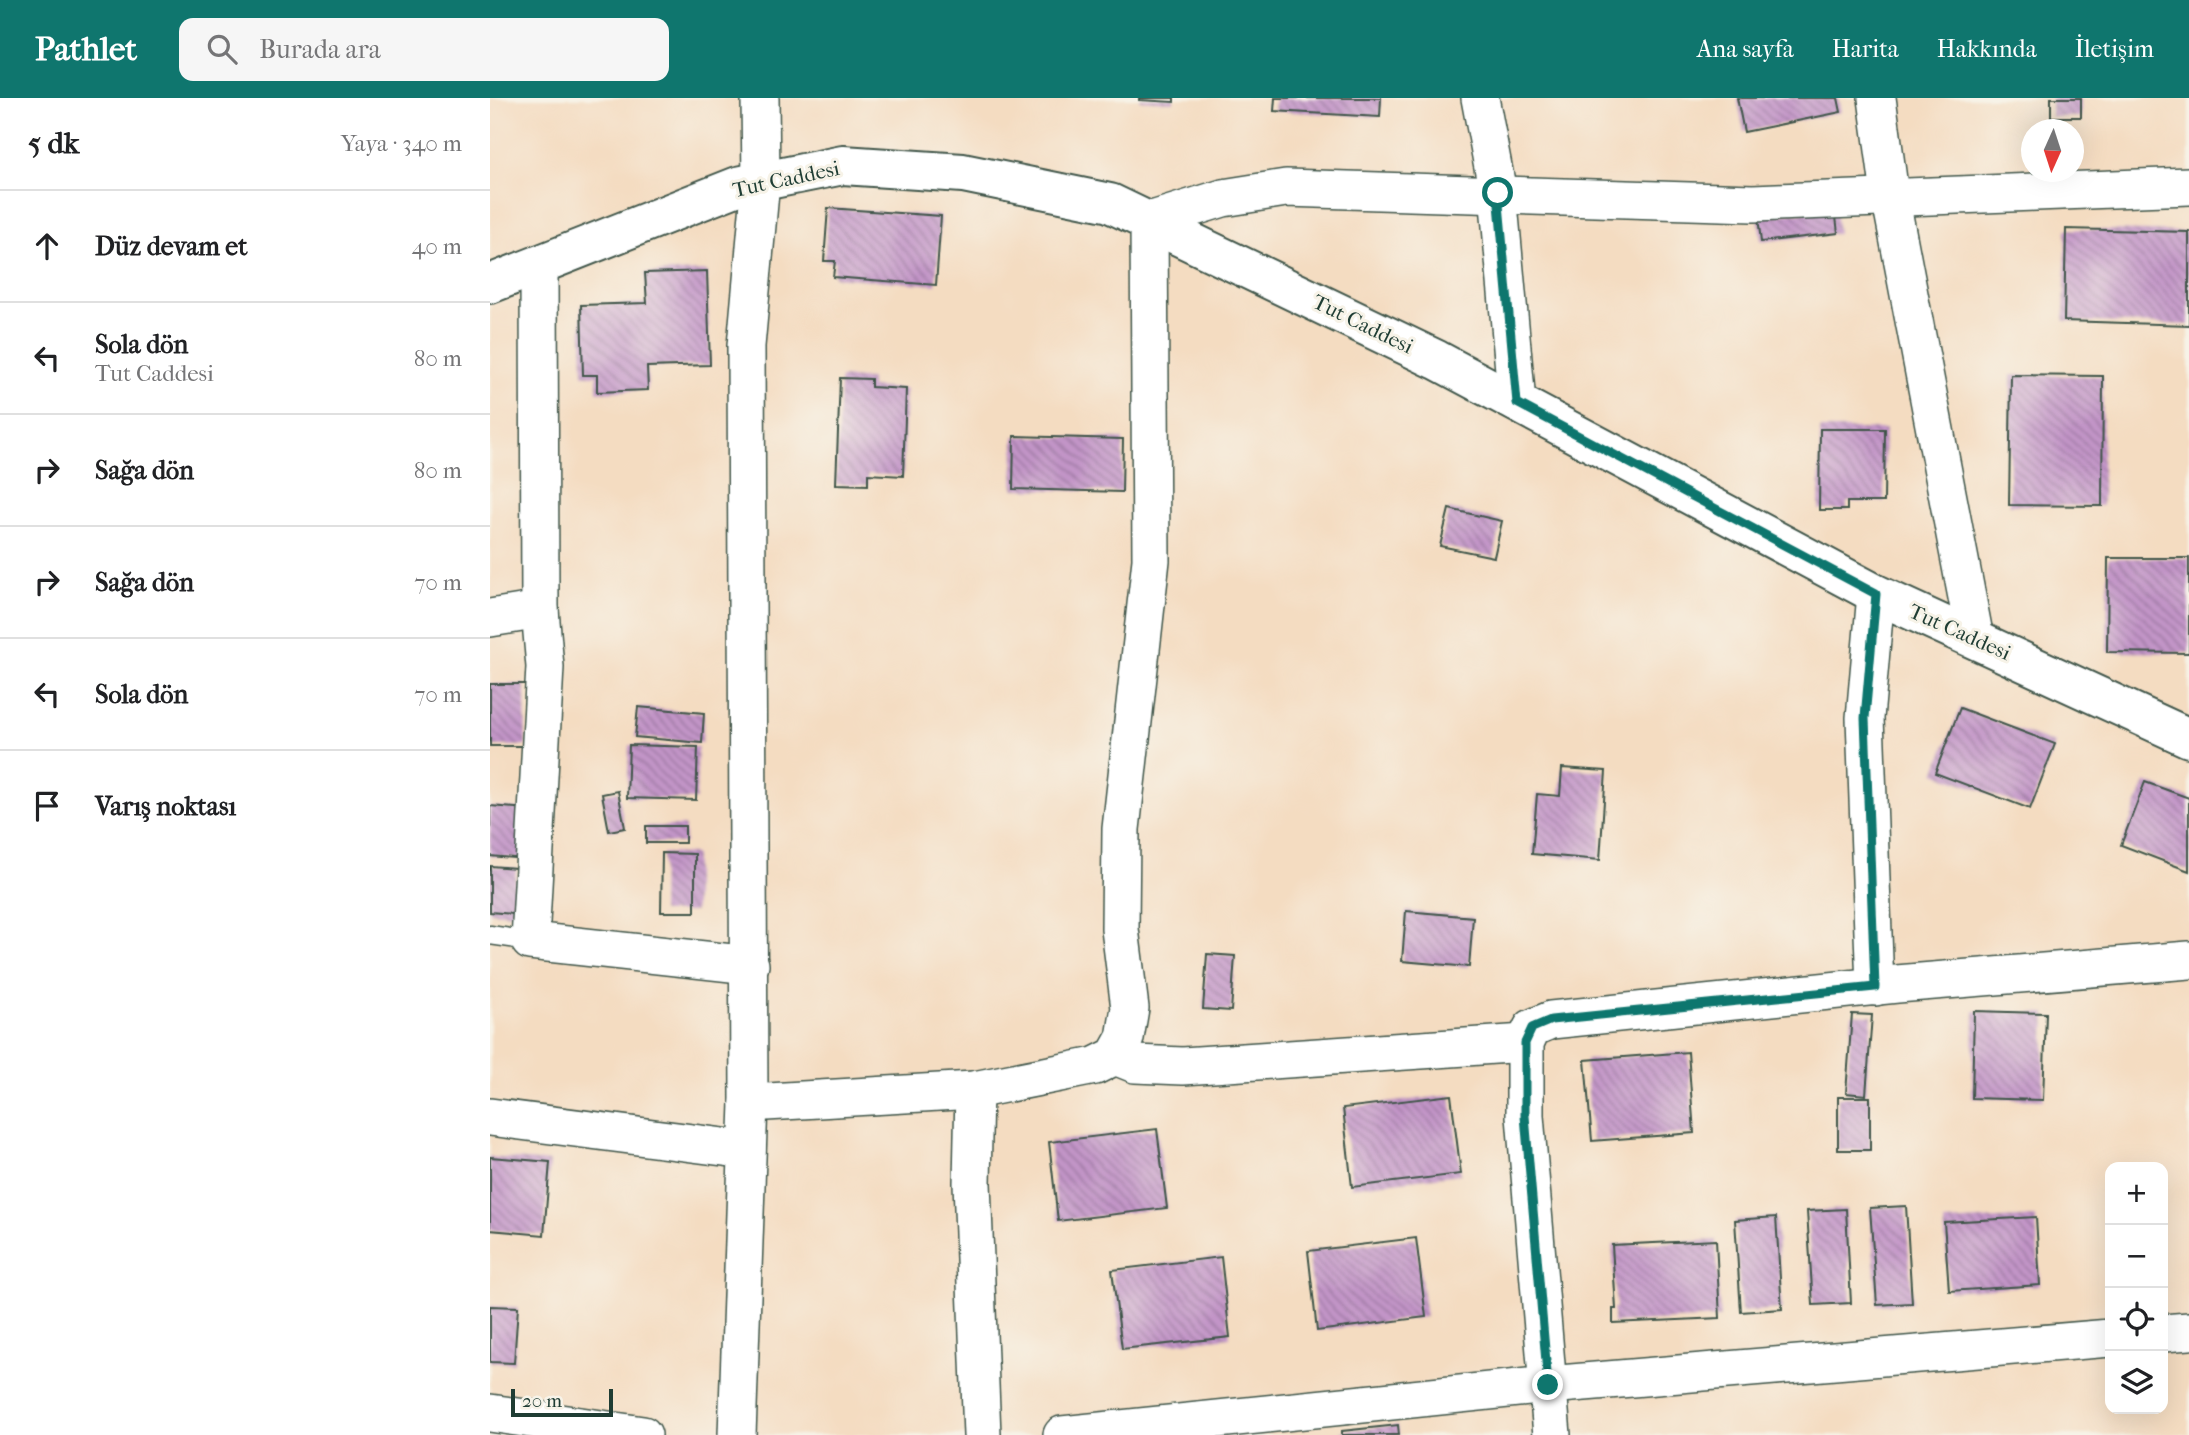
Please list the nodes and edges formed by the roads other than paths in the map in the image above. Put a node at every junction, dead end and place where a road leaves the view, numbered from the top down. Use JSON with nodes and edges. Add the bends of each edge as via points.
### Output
{"nodes":[{"id":1,"x":760,"y":98,"type":"edge"},
{"id":2,"x":1480,"y":98,"type":"edge"},
{"id":3,"x":1877,"y":98,"type":"edge"},
{"id":4,"x":761,"y":181,"type":"junction"},
{"id":5,"x":2189,"y":186,"type":"edge"},
{"id":6,"x":1498,"y":193,"type":"junction"},
{"id":7,"x":1890,"y":195,"type":"junction"},
{"id":8,"x":1149,"y":221,"type":"junction"},
{"id":9,"x":539,"y":267,"type":"junction"},
{"id":10,"x":490,"y":284,"type":"edge"},
{"id":11,"x":1517,"y":403,"type":"junction"},
{"id":12,"x":1876,"y":594,"type":"junction"},
{"id":13,"x":540,"y":610,"type":"junction"},
{"id":14,"x":490,"y":618,"type":"edge"},
{"id":15,"x":1975,"y":639,"type":"junction"},
{"id":16,"x":2189,"y":738,"type":"edge"},
{"id":17,"x":490,"y":935,"type":"edge"},
{"id":18,"x":530,"y":941,"type":"junction"},
{"id":19,"x":2189,"y":960,"type":"edge"},
{"id":20,"x":750,"y":965,"type":"junction"},
{"id":21,"x":1875,"y":987,"type":"junction"},
{"id":22,"x":1525,"y":1043,"type":"junction"},
{"id":23,"x":1115,"y":1056,"type":"junction"},
{"id":24,"x":974,"y":1090,"type":"junction"},
{"id":25,"x":749,"y":1103,"type":"junction"},
{"id":26,"x":490,"y":1117,"type":"edge"},
{"id":27,"x":747,"y":1150,"type":"junction"},
{"id":28,"x":2189,"y":1331,"type":"edge"},
{"id":29,"x":2168,"y":1333,"type":"edge"},
{"id":30,"x":2105,"y":1338,"type":"edge"},
{"id":31,"x":1548,"y":1385,"type":"junction"},
{"id":32,"x":490,"y":1413,"type":"edge"},
{"id":33,"x":643,"y":1435,"type":"edge"},
{"id":34,"x":737,"y":1435,"type":"edge"},
{"id":35,"x":982,"y":1435,"type":"edge"},
{"id":36,"x":1062,"y":1435,"type":"edge"},
{"id":37,"x":1552,"y":1435,"type":"edge"}],
"edges":[{"from":1,"to":4,"type":"street"},
{"from":2,"to":6,"type":"street"},
{"from":3,"to":7,"type":"street"},
{"from":4,"to":8,"type":"street","name":"Tut Caddesi","via":[[843,165],[963,173],[1110,202]]},
{"from":4,"to":9,"type":"street","name":"Tut Caddesi","via":[[738,186]]},
{"from":4,"to":20,"type":"street","via":[[746,346]]},
{"from":5,"to":7,"type":"street"},
{"from":6,"to":7,"type":"street","via":[[1753,203]]},
{"from":6,"to":8,"type":"street","via":[[1286,188],[1223,198]]},
{"from":6,"to":11,"type":"street"},
{"from":7,"to":15,"type":"street"},
{"from":8,"to":11,"type":"street","name":"Tut Caddesi"},
{"from":8,"to":23,"type":"street","via":[[1152,560],[1121,829],[1120,929],[1130,1009],[1125,1038]]},
{"from":9,"to":10,"type":"street","name":"Tut Caddesi"},
{"from":9,"to":13,"type":"street"},
{"from":11,"to":12,"type":"street","name":"Tut Caddesi"},
{"from":12,"to":15,"type":"street","name":"Tut Caddesi"},
{"from":12,"to":21,"type":"street","via":[[1865,718]]},
{"from":13,"to":14,"type":"street"},
{"from":13,"to":18,"type":"street","via":[[545,667]]},
{"from":15,"to":16,"type":"street","name":"Tut Caddesi"},
{"from":17,"to":18,"type":"lane"},
{"from":18,"to":20,"type":"street"},
{"from":19,"to":21,"type":"street"},
{"from":20,"to":25,"type":"street"},
{"from":21,"to":22,"type":"street","via":[[1551,1020],[1532,1028]]},
{"from":22,"to":23,"type":"street","via":[[1172,1066],[1135,1065]]},
{"from":22,"to":31,"type":"street","via":[[1525,1116]]},
{"from":23,"to":24,"type":"street","via":[[1071,1072]]},
{"from":24,"to":25,"type":"street"},
{"from":24,"to":35,"type":"street","via":[[972,1183]]},
{"from":25,"to":27,"type":"street"},
{"from":26,"to":27,"type":"street"},
{"from":27,"to":34,"type":"street"},
{"from":28,"to":29,"type":"street"},
{"from":30,"to":31,"type":"street"},
{"from":31,"to":36,"type":"street"},
{"from":31,"to":37,"type":"street"},
{"from":32,"to":33,"type":"street"}]}
